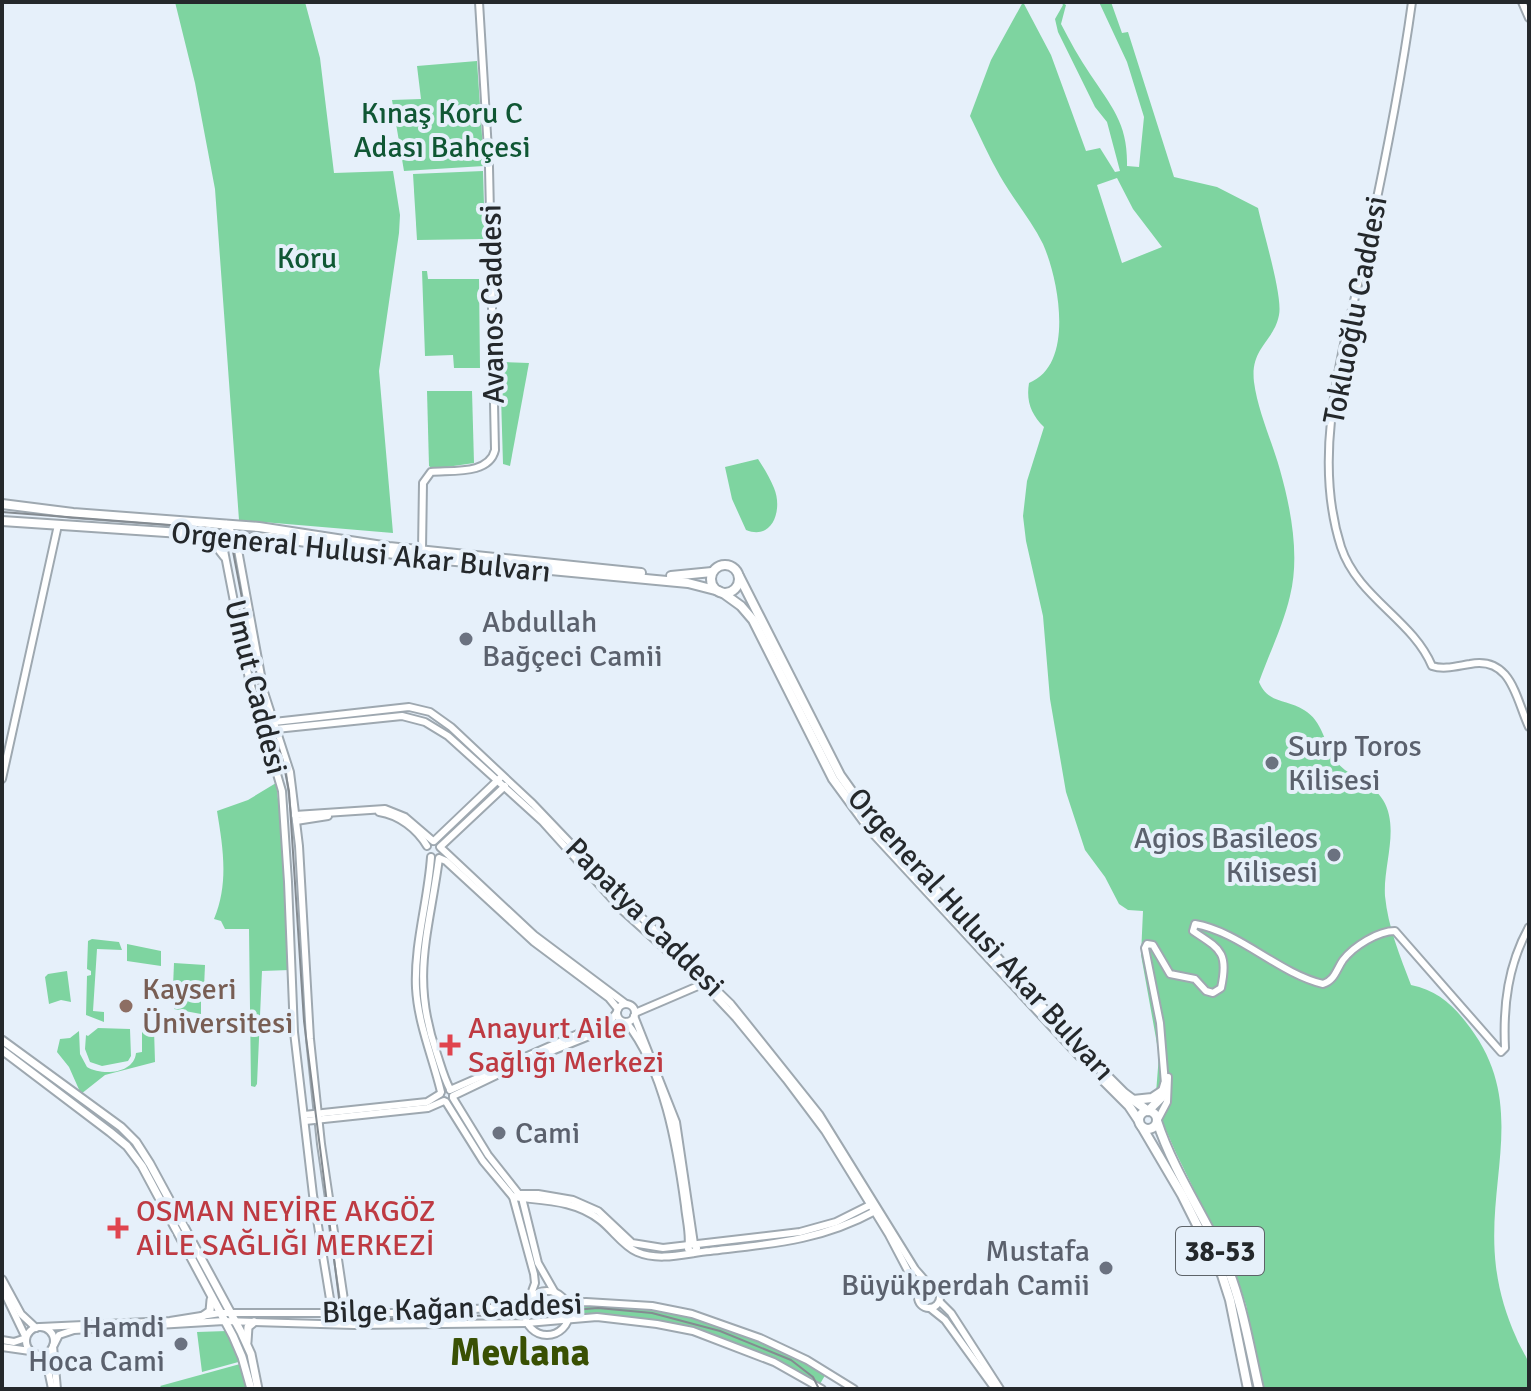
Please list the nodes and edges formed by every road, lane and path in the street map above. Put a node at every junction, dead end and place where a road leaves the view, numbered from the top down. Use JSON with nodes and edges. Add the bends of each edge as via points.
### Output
{"nodes":[{"id":1,"x":479,"y":2,"type":"edge"},
{"id":2,"x":1412,"y":2,"type":"edge"},
{"id":3,"x":1522,"y":2,"type":"edge"},
{"id":4,"x":1529,"y":18,"type":"edge"},
{"id":5,"x":2,"y":504,"type":"edge"},
{"id":6,"x":2,"y":522,"type":"edge"},
{"id":7,"x":226,"y":524,"type":"junction"},
{"id":8,"x":58,"y":525,"type":"junction"},
{"id":9,"x":196,"y":534,"type":"junction"},
{"id":10,"x":258,"y":538,"type":"junction"},
{"id":11,"x":236,"y":539,"type":"junction"},
{"id":12,"x":222,"y":540,"type":"junction"},
{"id":13,"x":422,"y":550,"type":"junction"},
{"id":14,"x":239,"y":555,"type":"junction"},
{"id":15,"x":227,"y":561,"type":"junction"},
{"id":16,"x":712,"y":572,"type":"junction"},
{"id":17,"x":739,"y":576,"type":"junction"},
{"id":18,"x":721,"y":592,"type":"junction"},
{"id":19,"x":275,"y":725,"type":"junction"},
{"id":20,"x":1529,"y":727,"type":"edge"},
{"id":21,"x":264,"y":730,"type":"junction"},
{"id":22,"x":2,"y":779,"type":"edge"},
{"id":23,"x":504,"y":781,"type":"junction"},
{"id":24,"x":296,"y":818,"type":"junction"},
{"id":25,"x":433,"y":844,"type":"junction"},
{"id":26,"x":435,"y":858,"type":"junction"},
{"id":27,"x":1529,"y":927,"type":"edge"},
{"id":28,"x":705,"y":980,"type":"junction"},
{"id":29,"x":626,"y":1004,"type":"junction"},
{"id":30,"x":617,"y":1010,"type":"junction"},
{"id":31,"x":634,"y":1013,"type":"junction"},
{"id":32,"x":625,"y":1022,"type":"junction"},
{"id":33,"x":2,"y":1040,"type":"edge"},
{"id":34,"x":2,"y":1050,"type":"edge"},
{"id":35,"x":1164,"y":1062,"type":"junction"},
{"id":36,"x":1165,"y":1084,"type":"junction"},
{"id":37,"x":60,"y":1088,"type":"junction"},
{"id":38,"x":447,"y":1095,"type":"junction"},
{"id":39,"x":1131,"y":1099,"type":"junction"},
{"id":40,"x":1148,"y":1111,"type":"junction"},
{"id":41,"x":318,"y":1117,"type":"junction"},
{"id":42,"x":305,"y":1118,"type":"junction"},
{"id":43,"x":1157,"y":1121,"type":"junction"},
{"id":44,"x":1140,"y":1124,"type":"junction"},
{"id":45,"x":837,"y":1145,"type":"junction"},
{"id":46,"x":519,"y":1196,"type":"junction"},
{"id":47,"x":873,"y":1208,"type":"junction"},
{"id":48,"x":692,"y":1248,"type":"junction"},
{"id":49,"x":2,"y":1279,"type":"edge"},
{"id":50,"x":929,"y":1285,"type":"junction"},
{"id":51,"x":2,"y":1288,"type":"edge"},
{"id":52,"x":554,"y":1291,"type":"junction"},
{"id":53,"x":919,"y":1292,"type":"junction"},
{"id":54,"x":210,"y":1294,"type":"junction"},
{"id":55,"x":530,"y":1297,"type":"junction"},
{"id":56,"x":940,"y":1302,"type":"junction"},
{"id":57,"x":567,"y":1303,"type":"junction"},
{"id":58,"x":525,"y":1306,"type":"junction"},
{"id":59,"x":930,"y":1308,"type":"junction"},
{"id":60,"x":231,"y":1313,"type":"junction"},
{"id":61,"x":323,"y":1313,"type":"junction"},
{"id":62,"x":352,"y":1313,"type":"junction"},
{"id":63,"x":222,"y":1317,"type":"junction"},
{"id":64,"x":200,"y":1318,"type":"junction"},
{"id":65,"x":568,"y":1320,"type":"junction"},
{"id":66,"x":235,"y":1321,"type":"junction"},
{"id":67,"x":254,"y":1322,"type":"junction"},
{"id":68,"x":527,"y":1323,"type":"junction"},
{"id":69,"x":38,"y":1327,"type":"junction"},
{"id":70,"x":26,"y":1338,"type":"junction"},
{"id":71,"x":2,"y":1340,"type":"edge"},
{"id":72,"x":247,"y":1344,"type":"junction"},
{"id":73,"x":54,"y":1345,"type":"junction"},
{"id":74,"x":2,"y":1347,"type":"edge"},
{"id":75,"x":30,"y":1351,"type":"junction"},
{"id":76,"x":40,"y":1355,"type":"junction"},
{"id":77,"x":835,"y":1377,"type":"junction"},
{"id":78,"x":850,"y":1388,"type":"edge"},
{"id":79,"x":54,"y":1389,"type":"edge"},
{"id":80,"x":251,"y":1389,"type":"edge"},
{"id":81,"x":258,"y":1389,"type":"edge"},
{"id":82,"x":822,"y":1389,"type":"edge"},
{"id":83,"x":997,"y":1389,"type":"edge"},
{"id":84,"x":1248,"y":1389,"type":"edge"},
{"id":85,"x":1259,"y":1389,"type":"edge"}],
"edges":[{"from":1,"to":13,"type":"street","name":"Avanos Caddesi","via":[[489,167],[495,450],[483,467],[426,476]]},
{"from":2,"to":20,"type":"street","name":"Tokluoğlu Caddesi","via":[[1385,164],[1339,367],[1330,459],[1333,511],[1347,562],[1434,668],[1480,663],[1507,676]]},
{"from":3,"to":4,"type":"street"},
{"from":5,"to":7,"type":"main road","name":"Orgeneral Hulusi Akar Bulvarı"},
{"from":6,"to":8,"type":"main road","name":"Orgeneral Hulusi Akar Bulvarı"},
{"from":7,"to":11,"type":"street","name":"Umut Caddesi"},
{"from":7,"to":12,"type":"street","name":"Umut Caddesi"},
{"from":7,"to":13,"type":"main road","name":"Orgeneral Hulusi Akar Bulvarı"},
{"from":8,"to":9,"type":"main road","name":"Orgeneral Hulusi Akar Bulvarı"},
{"from":8,"to":22,"type":"street"},
{"from":9,"to":12,"type":"main road","name":"Orgeneral Hulusi Akar Bulvarı"},
{"from":9,"to":15,"type":"street"},
{"from":10,"to":11,"type":"main road","name":"Orgeneral Hulusi Akar Bulvarı"},
{"from":10,"to":14,"type":"street","via":[[246,543]]},
{"from":10,"to":18,"type":"main road","name":"Orgeneral Hulusi Akar Bulvarı","via":[[688,583]]},
{"from":11,"to":12,"type":"main road","name":"Orgeneral Hulusi Akar Bulvarı"},
{"from":11,"to":14,"type":"street","name":"Umut Caddesi"},
{"from":12,"to":15,"type":"street","name":"Umut Caddesi"},
{"from":13,"to":16,"type":"main road","name":"Orgeneral Hulusi Akar Bulvarı","via":[[676,577]]},
{"from":14,"to":19,"type":"street","name":"Umut Caddesi"},
{"from":15,"to":21,"type":"street","name":"Umut Caddesi"},
{"from":16,"to":17,"type":"main road","via":[[728,565]]},
{"from":16,"to":18,"type":"main road","via":[[712,583]]},
{"from":17,"to":18,"type":"main road","via":[[737,587]]},
{"from":17,"to":39,"type":"main road","name":"Orgeneral Hulusi Akar Bulvarı","via":[[840,775],[872,820]]},
{"from":18,"to":44,"type":"main road","name":"Orgeneral Hulusi Akar Bulvarı","via":[[753,620],[833,779],[869,828],[1129,1106]]},
{"from":19,"to":21,"type":"street","name":"Papatya Caddesi"},
{"from":19,"to":23,"type":"street","name":"Papatya Caddesi","via":[[412,718],[442,732]]},
{"from":19,"to":23,"type":"street","name":"Papatya Caddesi","via":[[420,708],[451,727]]},
{"from":19,"to":24,"type":"street","name":"Umut Caddesi","via":[[290,772]]},
{"from":21,"to":42,"type":"street","name":"Umut Caddesi","via":[[282,791],[293,1014]]},
{"from":23,"to":25,"type":"street"},
{"from":23,"to":28,"type":"street","name":"Papatya Caddesi","via":[[622,910]]},
{"from":24,"to":25,"type":"street","via":[[383,812]]},
{"from":24,"to":41,"type":"street","name":"Umut Caddesi"},
{"from":25,"to":26,"type":"street"},
{"from":25,"to":26,"type":"street"},
{"from":25,"to":29,"type":"street","via":[[534,935]]},
{"from":26,"to":30,"type":"street","via":[[446,861]]},
{"from":26,"to":38,"type":"street","via":[[416,985],[420,1020]]},
{"from":27,"to":35,"type":"street","via":[[1512,962],[1501,1052],[1397,931],[1382,933],[1353,950],[1323,984],[1194,924],[1193,931],[1223,955],[1217,992],[1207,992],[1195,979],[1173,976],[1153,945],[1145,947]]},
{"from":28,"to":31,"type":"street"},
{"from":28,"to":45,"type":"street","name":"Papatya Caddesi"},
{"from":29,"to":30,"type":"street"},
{"from":29,"to":31,"type":"street"},
{"from":30,"to":32,"type":"street"},
{"from":30,"to":38,"type":"street","via":[[612,1019]]},
{"from":31,"to":32,"type":"street"},
{"from":31,"to":48,"type":"street","via":[[676,1122]]},
{"from":32,"to":38,"type":"street"},
{"from":32,"to":48,"type":"street","via":[[641,1044],[671,1122]]},
{"from":33,"to":37,"type":"main road"},
{"from":34,"to":37,"type":"main road"},
{"from":35,"to":36,"type":"street"},
{"from":35,"to":43,"type":"street","via":[[1169,1090]]},
{"from":36,"to":39,"type":"main road","via":[[1152,1098]]},
{"from":36,"to":40,"type":"main road","via":[[1161,1098]]},
{"from":37,"to":54,"type":"main road","via":[[127,1146]]},
{"from":37,"to":60,"type":"main road","via":[[136,1142]]},
{"from":38,"to":41,"type":"street","via":[[428,1108]]},
{"from":38,"to":46,"type":"street"},
{"from":39,"to":40,"type":"main road","name":"Orgeneral Hulusi Akar Bulvarı"},
{"from":40,"to":43,"type":"main road"},
{"from":40,"to":44,"type":"main road","via":[[1140,1115]]},
{"from":41,"to":42,"type":"street"},
{"from":41,"to":62,"type":"street","name":"Umut Caddesi","via":[[344,1300]]},
{"from":42,"to":61,"type":"street","name":"Umut Caddesi","via":[[330,1296]]},
{"from":43,"to":44,"type":"main road","via":[[1150,1129]]},
{"from":43,"to":85,"type":"main road","number":"38-53","via":[[1236,1290]]},
{"from":44,"to":84,"type":"main road","name":"Orgeneral Hulusi Akar Bulvarı","via":[[1222,1275]]},
{"from":45,"to":47,"type":"street","name":"Papatya Caddesi"},
{"from":45,"to":50,"type":"street","name":"Papatya Caddesi"},
{"from":46,"to":48,"type":"street","via":[[580,1202],[638,1245]]},
{"from":46,"to":52,"type":"street","via":[[538,1263]]},
{"from":46,"to":55,"type":"street","via":[[535,1283]]},
{"from":47,"to":48,"type":"street","via":[[800,1232]]},
{"from":47,"to":53,"type":"street","name":"Papatya Caddesi"},
{"from":49,"to":69,"type":"street","via":[[21,1314]]},
{"from":50,"to":53,"type":"street"},
{"from":50,"to":56,"type":"street","via":[[939,1291]]},
{"from":51,"to":70,"type":"street"},
{"from":52,"to":55,"type":"street"},
{"from":52,"to":57,"type":"street"},
{"from":53,"to":59,"type":"street","via":[[920,1303]]},
{"from":54,"to":63,"type":"main road"},
{"from":54,"to":64,"type":"main road","via":[[210,1311]]},
{"from":55,"to":58,"type":"street"},
{"from":56,"to":59,"type":"street"},
{"from":56,"to":83,"type":"street"},
{"from":57,"to":58,"type":"street","name":"Bilge Kağan Caddesi"},
{"from":57,"to":65,"type":"street"},
{"from":57,"to":77,"type":"street","name":"Bilge Kağan Caddesi","via":[[682,1311],[760,1338]]},
{"from":58,"to":62,"type":"street","name":"Bilge Kağan Caddesi"},
{"from":58,"to":68,"type":"street"},
{"from":59,"to":83,"type":"street"},
{"from":60,"to":61,"type":"street","name":"Bilge Kağan Caddesi"},
{"from":60,"to":63,"type":"street","name":"Bilge Kağan Caddesi"},
{"from":60,"to":66,"type":"main road"},
{"from":61,"to":62,"type":"street","name":"Bilge Kağan Caddesi"},
{"from":63,"to":64,"type":"street","name":"Bilge Kağan Caddesi"},
{"from":63,"to":66,"type":"street","name":"Bilge Kağan Caddesi"},
{"from":63,"to":73,"type":"street","name":"Bilge Kağan Caddesi","via":[[74,1330],[59,1335]]},
{"from":63,"to":80,"type":"main road"},
{"from":64,"to":69,"type":"street","name":"Bilge Kağan Caddesi"},
{"from":65,"to":68,"type":"street","name":"Bilge Kağan Caddesi"},
{"from":65,"to":68,"type":"street","via":[[551,1335],[538,1333]]},
{"from":65,"to":82,"type":"street","name":"Bilge Kağan Caddesi","via":[[597,1317],[682,1328],[755,1353]]},
{"from":66,"to":67,"type":"street","name":"Bilge Kağan Caddesi"},
{"from":66,"to":72,"type":"main road"},
{"from":67,"to":68,"type":"street","name":"Bilge Kağan Caddesi"},
{"from":67,"to":72,"type":"main road"},
{"from":69,"to":70,"type":"street"},
{"from":69,"to":73,"type":"street","via":[[52,1334]]},
{"from":70,"to":71,"type":"street"},
{"from":70,"to":75,"type":"street"},
{"from":72,"to":81,"type":"main road"},
{"from":73,"to":76,"type":"street"},
{"from":73,"to":79,"type":"street"},
{"from":74,"to":75,"type":"street"},
{"from":75,"to":76,"type":"street"},
{"from":76,"to":79,"type":"street"},
{"from":77,"to":78,"type":"street","name":"Bilge Kağan Caddesi"},
{"from":77,"to":82,"type":"street"}]}
